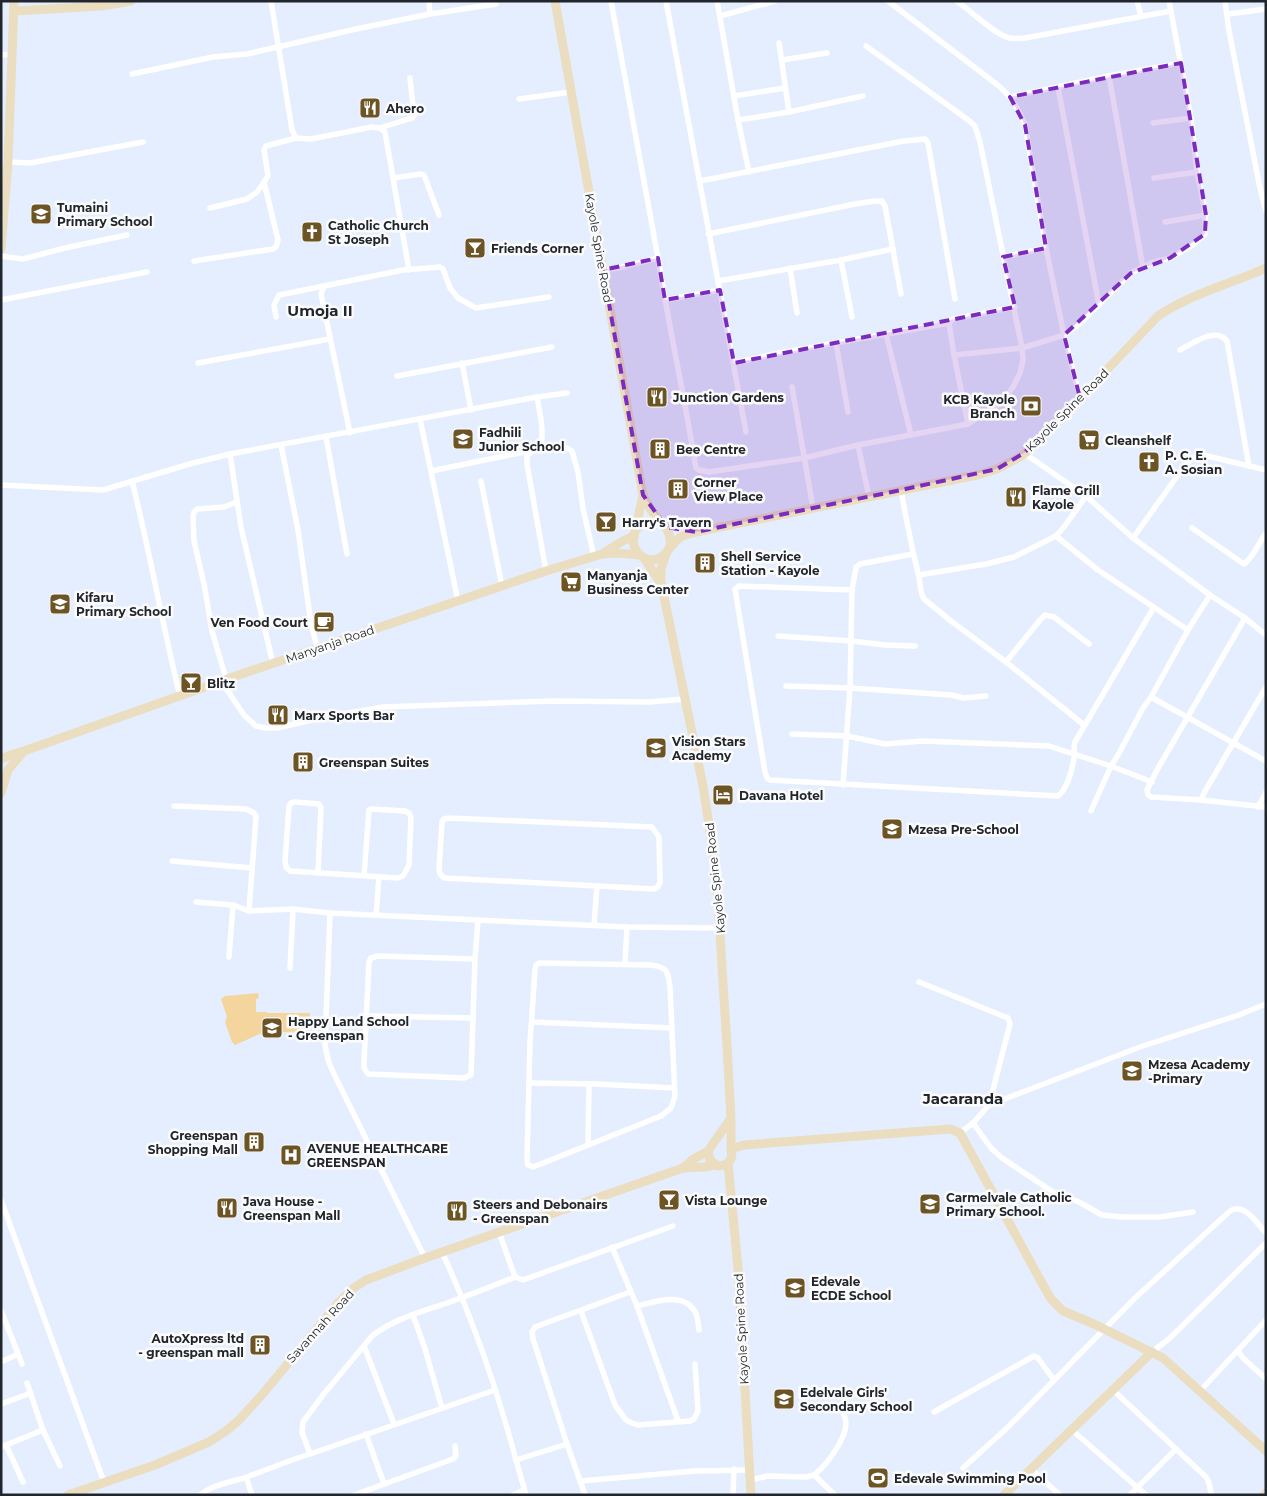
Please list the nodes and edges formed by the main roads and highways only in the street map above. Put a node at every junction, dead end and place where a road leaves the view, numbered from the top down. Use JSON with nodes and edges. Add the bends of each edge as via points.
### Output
{"nodes":[{"id":1,"x":131,"y":1,"type":"edge"},
{"id":2,"x":554,"y":1,"type":"edge"},
{"id":3,"x":14,"y":6,"type":"edge"},
{"id":4,"x":1,"y":249,"type":"edge"},
{"id":5,"x":1266,"y":268,"type":"edge"},
{"id":6,"x":643,"y":495,"type":"junction"},
{"id":7,"x":664,"y":525,"type":"junction"},
{"id":8,"x":696,"y":532,"type":"junction"},
{"id":9,"x":635,"y":533,"type":"junction"},
{"id":10,"x":668,"y":551,"type":"junction"},
{"id":11,"x":602,"y":554,"type":"junction"},
{"id":12,"x":642,"y":556,"type":"junction"},
{"id":13,"x":660,"y":582,"type":"junction"},
{"id":14,"x":24,"y":751,"type":"junction"},
{"id":15,"x":4,"y":756,"type":"edge"},
{"id":16,"x":4,"y":770,"type":"edge"},
{"id":17,"x":1,"y":793,"type":"edge"},
{"id":18,"x":731,"y":1118,"type":"junction"},
{"id":19,"x":712,"y":1147,"type":"junction"},
{"id":20,"x":731,"y":1149,"type":"junction"},
{"id":21,"x":728,"y":1163,"type":"junction"},
{"id":22,"x":714,"y":1165,"type":"junction"},
{"id":23,"x":683,"y":1168,"type":"junction"},
{"id":24,"x":1152,"y":1352,"type":"junction"},
{"id":25,"x":1266,"y":1451,"type":"edge"},
{"id":26,"x":80,"y":1493,"type":"edge"},
{"id":27,"x":68,"y":1495,"type":"edge"},
{"id":28,"x":751,"y":1495,"type":"edge"},
{"id":29,"x":1004,"y":1495,"type":"edge"}],
"edges":[{"from":1,"to":3,"type":"main road","via":[[102,6]]},
{"from":2,"to":6,"type":"main road","name":"Kayole Spine Road"},
{"from":3,"to":4,"type":"main road"},
{"from":5,"to":8,"type":"main road","name":"Kayole Spine Road","via":[[1185,300],[1158,316],[1040,440],[997,469]]},
{"from":6,"to":7,"type":"main road"},
{"from":6,"to":9,"type":"main road"},
{"from":7,"to":8,"type":"main road"},
{"from":7,"to":9,"type":"main road","via":[[647,522]]},
{"from":7,"to":10,"type":"main road","via":[[671,537]]},
{"from":8,"to":10,"type":"main road","via":[[681,537]]},
{"from":9,"to":11,"type":"main road","name":"Manyanja Road"},
{"from":9,"to":12,"type":"main road","via":[[634,546]]},
{"from":10,"to":12,"type":"main road","via":[[656,559]]},
{"from":10,"to":13,"type":"main road","via":[[662,561]]},
{"from":11,"to":12,"type":"main road"},
{"from":11,"to":14,"type":"main road","name":"Manyanja Road","via":[[223,680]]},
{"from":12,"to":13,"type":"main road"},
{"from":13,"to":18,"type":"main road","name":"Kayole Spine Road","via":[[709,820],[716,871]]},
{"from":14,"to":15,"type":"main road","name":"Manyanja Road"},
{"from":14,"to":16,"type":"main road"},
{"from":16,"to":17,"type":"main road"},
{"from":18,"to":19,"type":"main road"},
{"from":18,"to":20,"type":"main road","name":"Kayole Spine Road"},
{"from":19,"to":20,"type":"main road","via":[[718,1142]]},
{"from":19,"to":22,"type":"main road","via":[[710,1160]]},
{"from":19,"to":23,"type":"main road","name":"Savannah Road"},
{"from":20,"to":21,"type":"main road"},
{"from":20,"to":24,"type":"main road","via":[[744,1145],[950,1129],[960,1133],[1057,1306]]},
{"from":21,"to":22,"type":"main road"},
{"from":21,"to":28,"type":"main road","name":"Kayole Spine Road","via":[[738,1268]]},
{"from":22,"to":23,"type":"main road","name":"Savannah Road"},
{"from":23,"to":26,"type":"main road","name":"Savannah Road","via":[[366,1280],[346,1294],[261,1396],[226,1431],[209,1442],[155,1465]]},
{"from":24,"to":25,"type":"main road","via":[[1163,1358]]},
{"from":24,"to":29,"type":"main road"},
{"from":26,"to":27,"type":"main road","name":"Savannah Road"}]}
